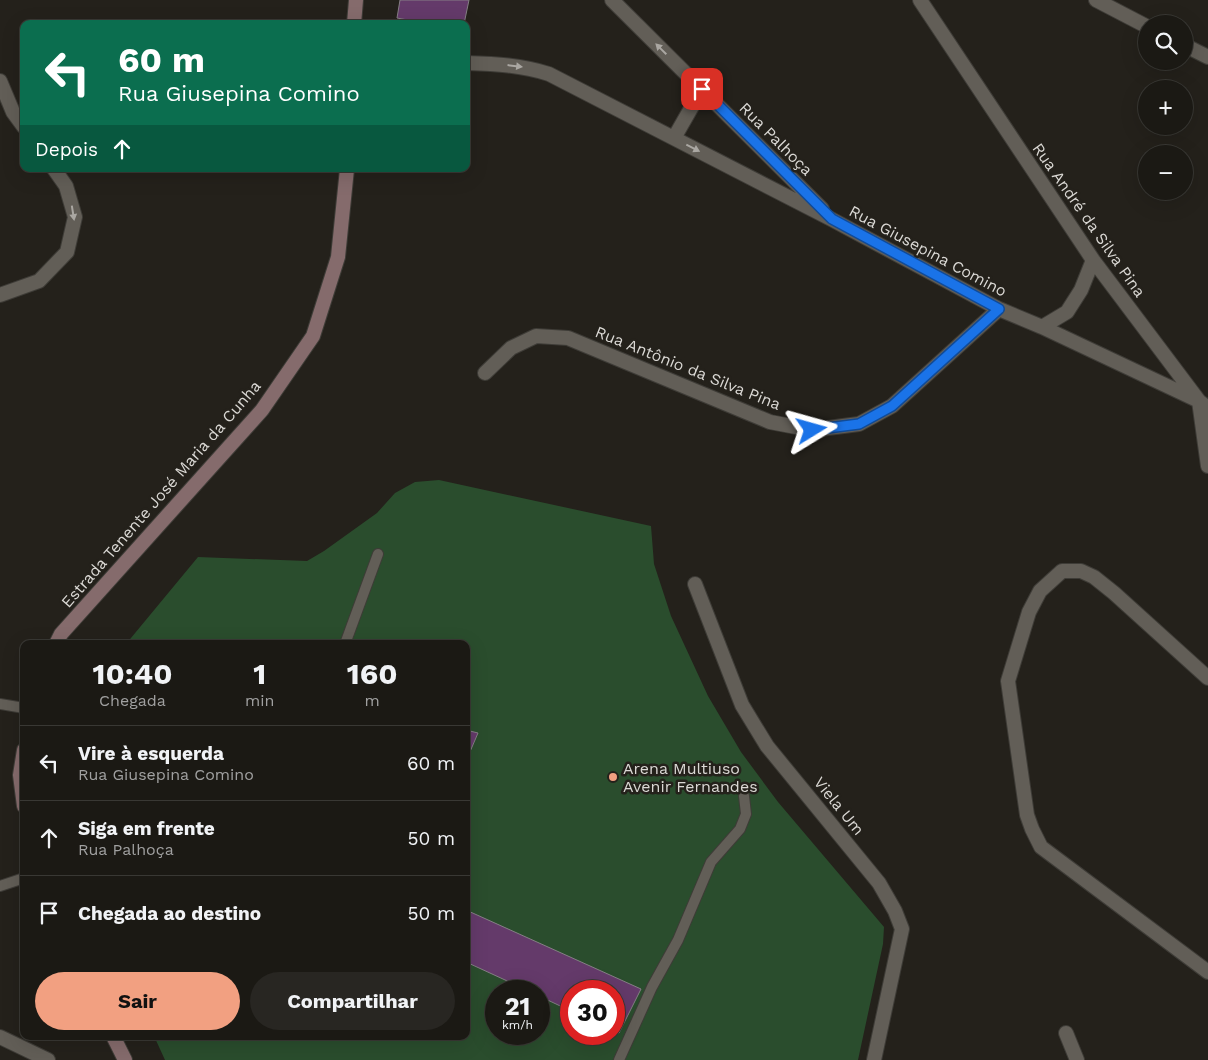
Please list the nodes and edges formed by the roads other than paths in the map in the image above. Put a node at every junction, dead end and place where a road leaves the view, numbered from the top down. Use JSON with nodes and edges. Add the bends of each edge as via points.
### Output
{"nodes":[{"id":1,"x":356,"y":0,"type":"edge"},
{"id":2,"x":612,"y":0,"type":"edge"},
{"id":3,"x":920,"y":0,"type":"edge"},
{"id":4,"x":1096,"y":0,"type":"edge"},
{"id":5,"x":354,"y":20,"type":"edge"},
{"id":6,"x":1138,"y":22,"type":"edge"},
{"id":7,"x":1193,"y":50,"type":"edge"},
{"id":8,"x":1208,"y":57,"type":"edge"},
{"id":9,"x":470,"y":63,"type":"edge"},
{"id":10,"x":0,"y":81,"type":"edge"},
{"id":11,"x":702,"y":89,"type":"junction"},
{"id":12,"x":20,"y":122,"type":"edge"},
{"id":13,"x":674,"y":138,"type":"junction"},
{"id":14,"x":56,"y":172,"type":"edge"},
{"id":15,"x":347,"y":172,"type":"edge"},
{"id":16,"x":832,"y":219,"type":"junction"},
{"id":17,"x":1093,"y":260,"type":"junction"},
{"id":18,"x":0,"y":295,"type":"edge"},
{"id":19,"x":999,"y":309,"type":"junction"},
{"id":20,"x":1042,"y":327,"type":"junction"},
{"id":21,"x":485,"y":373,"type":"dead end"},
{"id":22,"x":1204,"y":404,"type":"edge"},
{"id":23,"x":1208,"y":466,"type":"edge"},
{"id":24,"x":378,"y":554,"type":"dead end"},
{"id":25,"x":696,"y":584,"type":"dead end"},
{"id":26,"x":58,"y":640,"type":"edge"},
{"id":27,"x":346,"y":640,"type":"edge"},
{"id":28,"x":1208,"y":678,"type":"edge"},
{"id":29,"x":0,"y":704,"type":"edge"},
{"id":30,"x":20,"y":707,"type":"edge"},
{"id":31,"x":744,"y":796,"type":"dead end"},
{"id":32,"x":20,"y":879,"type":"edge"},
{"id":33,"x":0,"y":886,"type":"edge"},
{"id":34,"x":1208,"y":972,"type":"edge"},
{"id":35,"x":1066,"y":1032,"type":"dead end"},
{"id":36,"x":0,"y":1037,"type":"edge"},
{"id":37,"x":115,"y":1040,"type":"edge"},
{"id":38,"x":48,"y":1060,"type":"edge"},
{"id":39,"x":125,"y":1060,"type":"edge"},
{"id":40,"x":619,"y":1060,"type":"edge"},
{"id":41,"x":874,"y":1060,"type":"edge"},
{"id":42,"x":1077,"y":1060,"type":"edge"}],
"edges":[{"from":1,"to":5,"type":"main road"},
{"from":11,"to":2,"type":"street","name":"Rua Palhoça","one_way":true},
{"from":3,"to":17,"type":"street","name":"Rua André da Silva Pina"},
{"from":4,"to":6,"type":"street"},
{"from":7,"to":8,"type":"street"},
{"from":9,"to":13,"type":"street","name":"Rua Giusepina Comino","one_way":true,"via":[[527,67],[549,74]]},
{"from":10,"to":12,"type":"street"},
{"from":11,"to":13,"type":"street"},
{"from":11,"to":16,"type":"street","name":"Rua Palhoça"},
{"from":13,"to":16,"type":"street","name":"Rua Giusepina Comino","one_way":true},
{"from":14,"to":18,"type":"street","one_way":true,"via":[[66,186],[75,217],[67,252],[39,281]]},
{"from":15,"to":26,"type":"main road","name":"Estrada Tenente José Maria da Cunha","via":[[338,257],[313,336],[262,410]]},
{"from":16,"to":19,"type":"street","name":"Rua Giusepina Comino"},
{"from":17,"to":20,"type":"street","via":[[1081,290],[1067,312]]},
{"from":17,"to":22,"type":"street","name":"Rua André da Silva Pina"},
{"from":19,"to":20,"type":"street","name":"Rua Giusepina Comino"},
{"from":19,"to":21,"type":"street","name":"Rua Antônio da Silva Pina","via":[[892,406],[859,424],[812,430],[770,422],[568,338],[536,336],[511,348]]},
{"from":20,"to":22,"type":"street","name":"Rua Giusepina Comino"},
{"from":22,"to":23,"type":"street","name":"Rua André da Silva Pina"},
{"from":24,"to":27,"type":"lane"},
{"from":25,"to":41,"type":"street","name":"Viela Um","via":[[742,705],[767,746],[879,882],[902,929]]},
{"from":28,"to":34,"type":"street","via":[[1094,577],[1080,571],[1062,571],[1040,591],[1029,612],[1008,681],[1028,815],[1042,847]]},
{"from":29,"to":30,"type":"lane"},
{"from":31,"to":40,"type":"lane","via":[[746,814],[740,829],[711,862],[678,940],[652,987]]},
{"from":32,"to":33,"type":"lane"},
{"from":35,"to":42,"type":"street"},
{"from":36,"to":38,"type":"street"},
{"from":37,"to":39,"type":"main road"}]}
